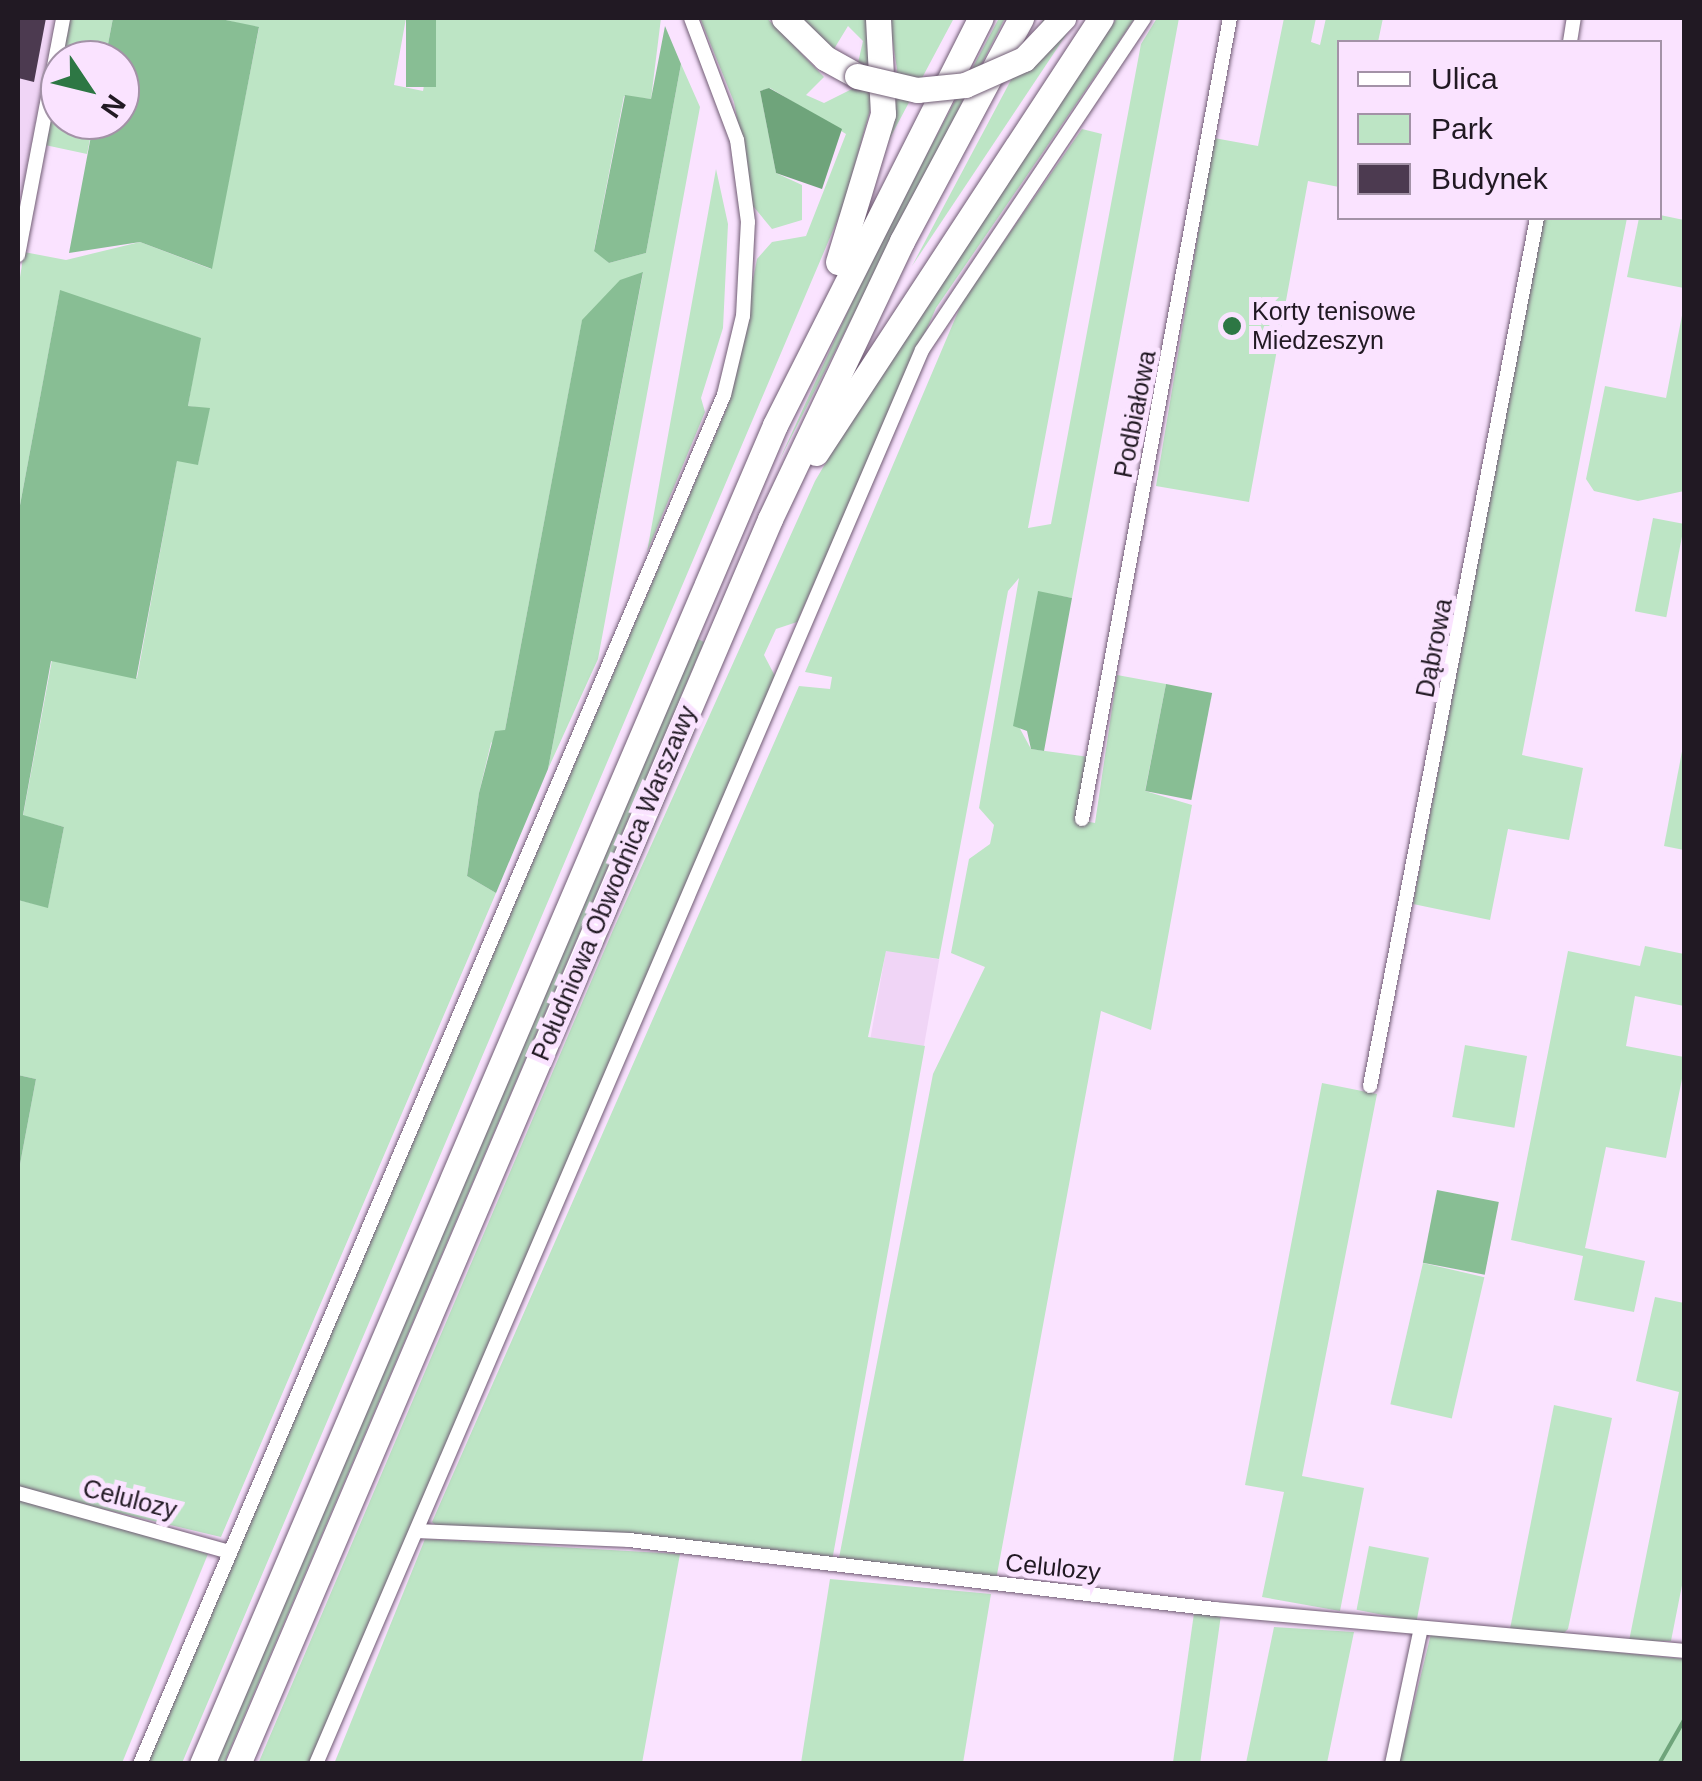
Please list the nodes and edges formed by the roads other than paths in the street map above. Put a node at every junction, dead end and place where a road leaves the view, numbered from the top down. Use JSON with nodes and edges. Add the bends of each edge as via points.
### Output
{"nodes":[{"id":1,"x":63,"y":18,"type":"edge"},
{"id":2,"x":692,"y":18,"type":"edge"},
{"id":3,"x":784,"y":18,"type":"edge"},
{"id":4,"x":878,"y":18,"type":"edge"},
{"id":5,"x":981,"y":18,"type":"edge"},
{"id":6,"x":1020,"y":18,"type":"edge"},
{"id":7,"x":1063,"y":18,"type":"edge"},
{"id":8,"x":1101,"y":18,"type":"edge"},
{"id":9,"x":1144,"y":18,"type":"edge"},
{"id":10,"x":1230,"y":18,"type":"edge"},
{"id":11,"x":1537,"y":220,"type":"edge"},
{"id":12,"x":18,"y":254,"type":"edge"},
{"id":13,"x":811,"y":348,"type":"junction"},
{"id":14,"x":770,"y":520,"type":"junction"},
{"id":15,"x":1082,"y":819,"type":"dead end"},
{"id":16,"x":1370,"y":1086,"type":"dead end"},
{"id":17,"x":18,"y":1493,"type":"edge"},
{"id":18,"x":417,"y":1530,"type":"junction"},
{"id":19,"x":230,"y":1552,"type":"junction"},
{"id":20,"x":1421,"y":1628,"type":"junction"},
{"id":21,"x":1684,"y":1651,"type":"edge"},
{"id":22,"x":140,"y":1764,"type":"edge"},
{"id":23,"x":202,"y":1764,"type":"edge"},
{"id":24,"x":238,"y":1764,"type":"edge"},
{"id":25,"x":316,"y":1764,"type":"edge"},
{"id":26,"x":1392,"y":1764,"type":"edge"}],
"edges":[{"from":1,"to":12,"type":"street"},
{"from":2,"to":19,"type":"street","via":[[732,122],[748,222],[743,316],[724,395]]},
{"from":3,"to":7,"type":"highway","bridge":true,"via":[[825,58],[857,76],[917,90],[966,86],[1024,58]]},
{"from":4,"to":13,"type":"highway","via":[[883,114]]},
{"from":5,"to":13,"type":"highway","name":"Południowa Obwodnica Warszawy"},
{"from":6,"to":14,"type":"highway","name":"Południowa Obwodnica Warszawy","via":[[902,240]]},
{"from":8,"to":14,"type":"highway"},
{"from":9,"to":18,"type":"street","via":[[922,350]]},
{"from":10,"to":15,"type":"street","name":"Podbiałowa"},
{"from":11,"to":16,"type":"street","name":"Dąbrowa"},
{"from":13,"to":23,"type":"highway","name":"Południowa Obwodnica Warszawy"},
{"from":14,"to":24,"type":"highway","name":"Południowa Obwodnica Warszawy"},
{"from":17,"to":19,"type":"street","name":"Celulozy"},
{"from":18,"to":20,"type":"street","name":"Celulozy","via":[[629,1540]]},
{"from":18,"to":25,"type":"street"},
{"from":19,"to":22,"type":"street"},
{"from":20,"to":21,"type":"street","name":"Celulozy"},
{"from":20,"to":26,"type":"street"}]}
